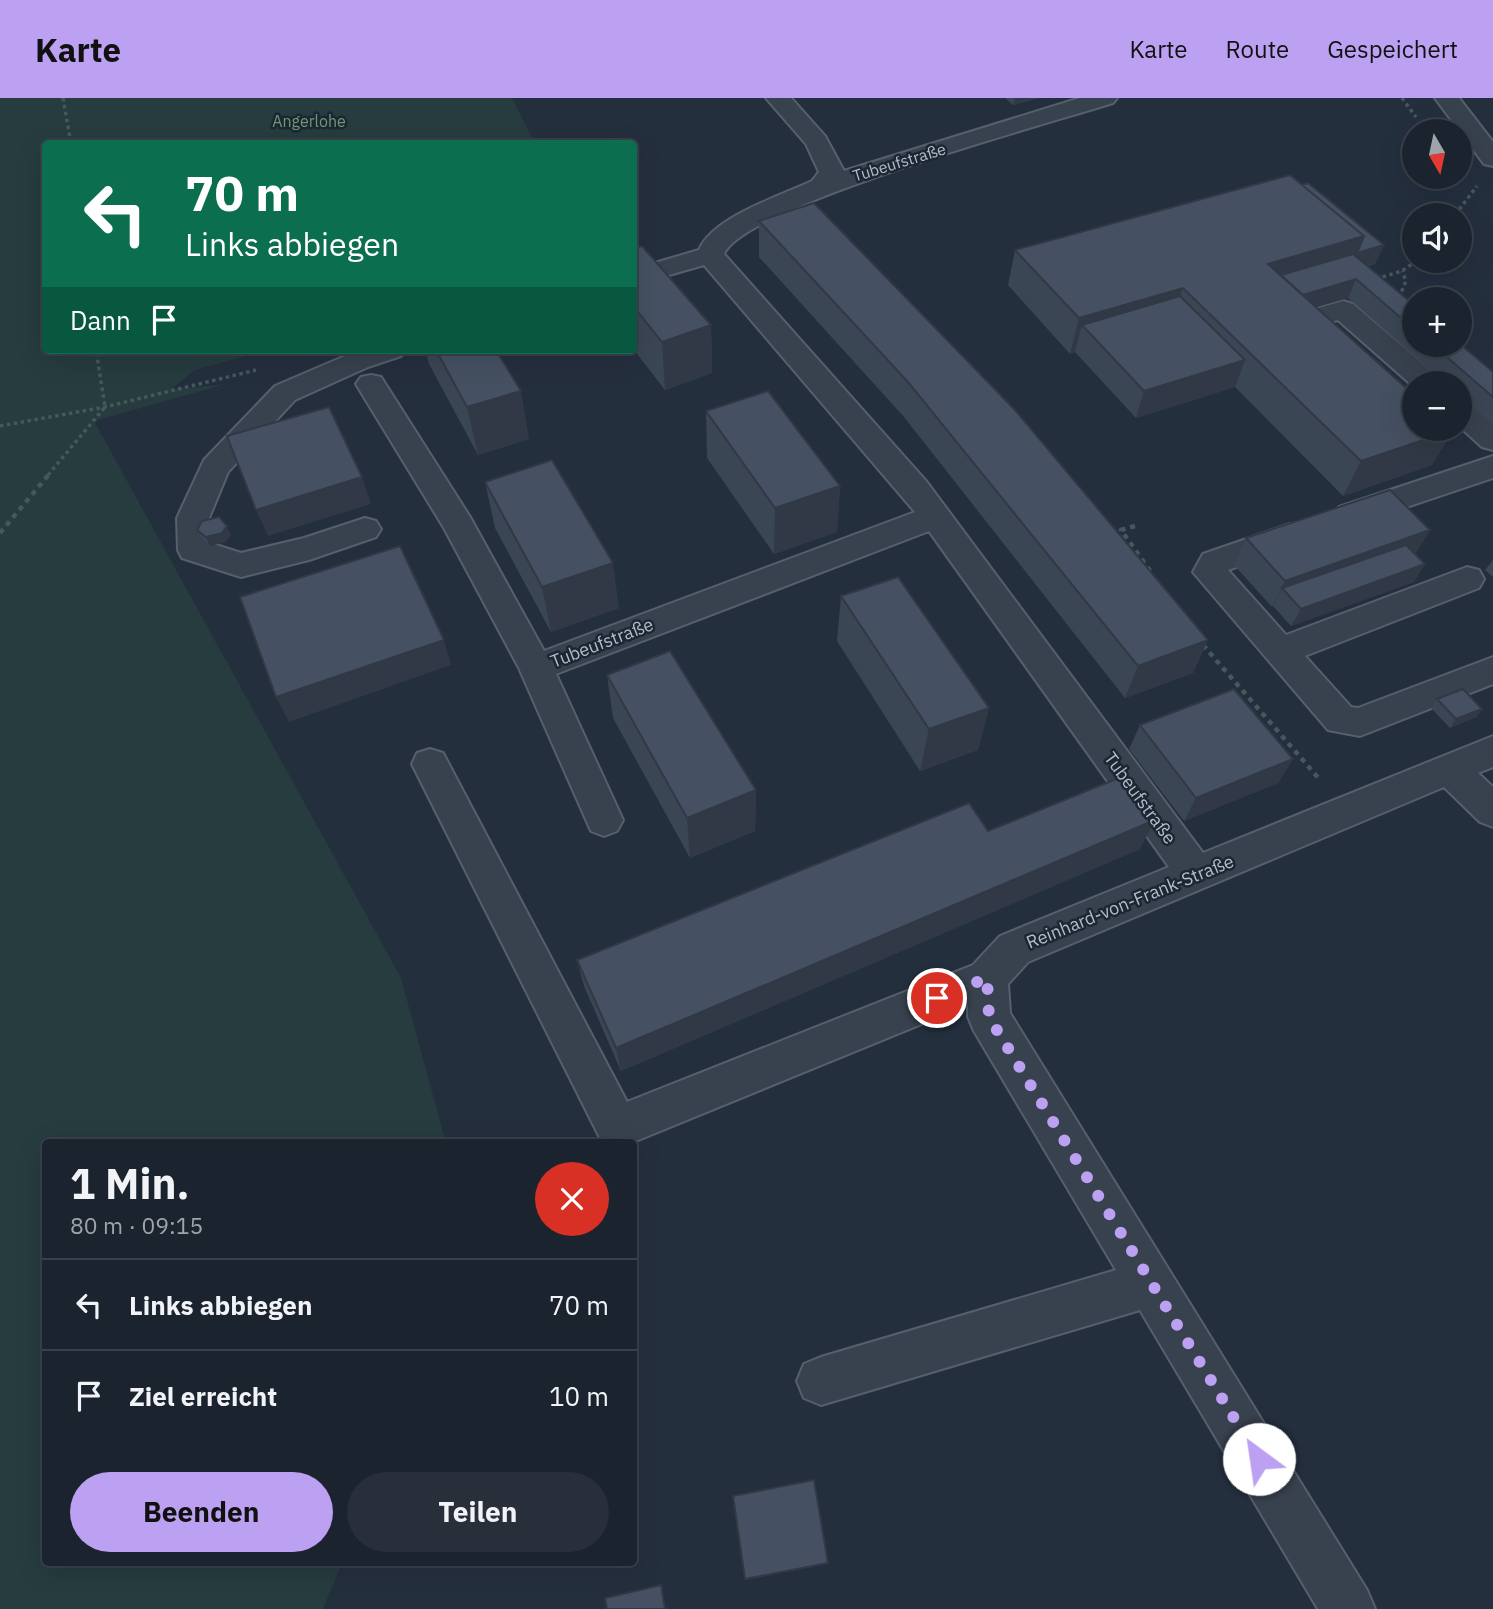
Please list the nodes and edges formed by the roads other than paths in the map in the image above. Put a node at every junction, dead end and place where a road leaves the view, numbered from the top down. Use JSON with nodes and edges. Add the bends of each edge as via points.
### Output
{"nodes":[{"id":1,"x":778,"y":98,"type":"edge"},
{"id":2,"x":1105,"y":98,"type":"edge"},
{"id":3,"x":1447,"y":98,"type":"edge"},
{"id":4,"x":814,"y":136,"type":"junction"},
{"id":5,"x":1493,"y":159,"type":"edge"},
{"id":6,"x":904,"y":161,"type":"junction"},
{"id":7,"x":821,"y":186,"type":"junction"},
{"id":8,"x":710,"y":255,"type":"junction"},
{"id":9,"x":637,"y":276,"type":"edge"},
{"id":10,"x":378,"y":354,"type":"edge"},
{"id":11,"x":1342,"y":367,"type":"edge"},
{"id":12,"x":1413,"y":371,"type":"edge"},
{"id":13,"x":371,"y":384,"type":"dead end"},
{"id":14,"x":1472,"y":422,"type":"edge"},
{"id":15,"x":1493,"y":440,"type":"edge"},
{"id":16,"x":1466,"y":468,"type":"edge"},
{"id":17,"x":936,"y":516,"type":"junction"},
{"id":18,"x":365,"y":529,"type":"dead end"},
{"id":19,"x":1467,"y":579,"type":"dead end"},
{"id":20,"x":1281,"y":651,"type":"junction"},
{"id":21,"x":536,"y":668,"type":"junction"},
{"id":22,"x":1493,"y":670,"type":"edge"},
{"id":23,"x":1493,"y":751,"type":"edge"},
{"id":24,"x":430,"y":764,"type":"dead end"},
{"id":25,"x":1449,"y":769,"type":"junction"},
{"id":26,"x":1493,"y":811,"type":"edge"},
{"id":27,"x":604,"y":820,"type":"dead end"},
{"id":28,"x":1197,"y":875,"type":"junction"},
{"id":29,"x":987,"y":978,"type":"junction"},
{"id":30,"x":1151,"y":1283,"type":"junction"},
{"id":31,"x":821,"y":1381,"type":"dead end"},
{"id":32,"x":1348,"y":1609,"type":"edge"}],
"edges":[{"from":1,"to":4,"type":"street"},
{"from":2,"to":6,"type":"street","name":"Tubeufstraße"},
{"from":3,"to":5,"type":"street"},
{"from":4,"to":6,"type":"street","via":[[863,155]]},
{"from":4,"to":7,"type":"street","via":[[832,172]]},
{"from":6,"to":7,"type":"street","name":"Tubeufstraße"},
{"from":7,"to":8,"type":"street","name":"Tubeufstraße","via":[[735,227],[716,241]]},
{"from":8,"to":9,"type":"street"},
{"from":8,"to":17,"type":"street","name":"Tubeufstraße"},
{"from":10,"to":18,"type":"street","via":[[285,393],[215,467],[193,518],[194,550],[241,565]]},
{"from":11,"to":12,"type":"street","via":[[1332,358],[1342,348],[1311,319],[1343,310]]},
{"from":13,"to":21,"type":"street","name":"Tubeufstraße","via":[[459,524]]},
{"from":14,"to":15,"type":"street"},
{"from":16,"to":20,"type":"street","via":[[1215,562],[1210,572]]},
{"from":17,"to":21,"type":"street","name":"Tubeufstraße"},
{"from":17,"to":28,"type":"street","name":"Tubeufstraße"},
{"from":19,"to":20,"type":"street"},
{"from":20,"to":22,"type":"street","via":[[1341,720],[1360,722]]},
{"from":21,"to":27,"type":"street"},
{"from":23,"to":25,"type":"street","name":"Reinhard-von-Frank-Straße"},
{"from":24,"to":29,"type":"street","via":[[617,1127]]},
{"from":25,"to":26,"type":"street"},
{"from":25,"to":28,"type":"street","name":"Reinhard-von-Frank-Straße"},
{"from":28,"to":29,"type":"street","name":"Reinhard-von-Frank-Straße","via":[[1014,949]]},
{"from":29,"to":30,"type":"street","via":[[989,1017]]},
{"from":30,"to":31,"type":"street"},
{"from":30,"to":32,"type":"street"}]}
